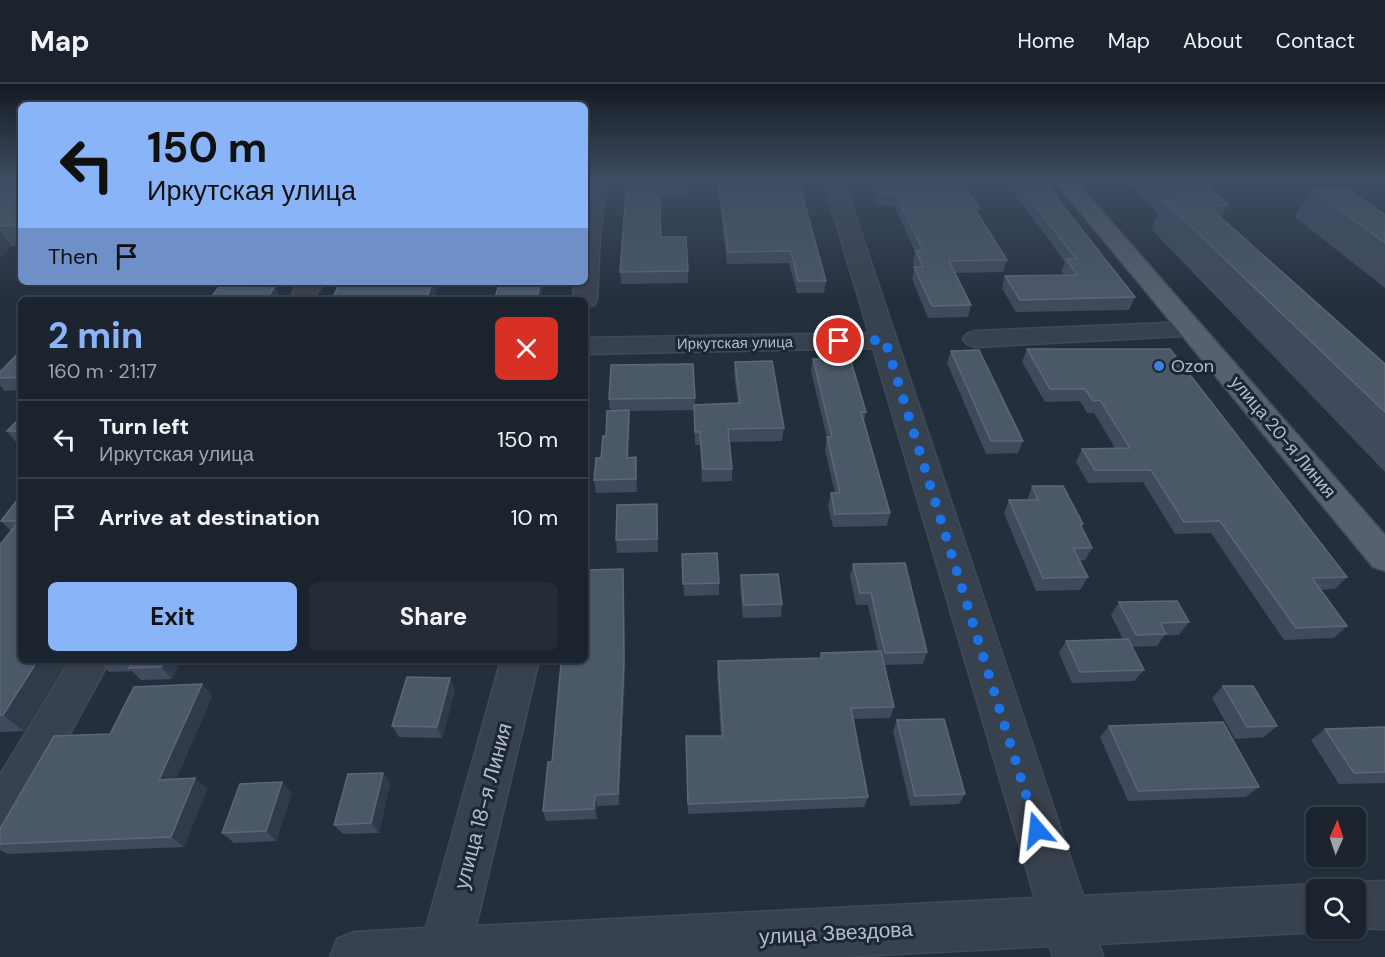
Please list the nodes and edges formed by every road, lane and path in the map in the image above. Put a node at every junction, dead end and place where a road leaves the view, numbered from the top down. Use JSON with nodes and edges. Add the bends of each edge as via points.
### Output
{"nodes":[{"id":1,"x":591,"y":220,"type":"edge"},
{"id":2,"x":846,"y":220,"type":"edge"},
{"id":3,"x":1098,"y":220,"type":"edge"},
{"id":4,"x":588,"y":250,"type":"edge"},
{"id":5,"x":1192,"y":330,"type":"junction"},
{"id":6,"x":976,"y":339,"type":"dead end"},
{"id":7,"x":885,"y":340,"type":"junction"},
{"id":8,"x":588,"y":346,"type":"edge"},
{"id":9,"x":1385,"y":558,"type":"edge"},
{"id":10,"x":89,"y":663,"type":"edge"},
{"id":11,"x":519,"y":663,"type":"edge"},
{"id":12,"x":0,"y":817,"type":"edge"},
{"id":13,"x":1385,"y":905,"type":"edge"},
{"id":14,"x":1366,"y":906,"type":"edge"},
{"id":15,"x":1306,"y":909,"type":"edge"},
{"id":16,"x":1071,"y":938,"type":"edge"},
{"id":17,"x":445,"y":952,"type":"junction"},
{"id":18,"x":355,"y":957,"type":"edge"}],
"edges":[{"from":1,"to":4,"type":"street"},
{"from":2,"to":7,"type":"street"},
{"from":3,"to":5,"type":"main road","name":"улица 20-я Линия"},
{"from":5,"to":6,"type":"street"},
{"from":5,"to":9,"type":"main road","name":"улица 20-я Линия"},
{"from":7,"to":8,"type":"street","name":"Иркутская улица"},
{"from":7,"to":16,"type":"street"},
{"from":10,"to":12,"type":"street"},
{"from":11,"to":17,"type":"street","name":"улица 18-я Линия"},
{"from":13,"to":14,"type":"street"},
{"from":15,"to":16,"type":"street","name":"улица Звездова"},
{"from":16,"to":17,"type":"street","name":"улица Звездова"},
{"from":17,"to":18,"type":"street","name":"улица Звездова"}]}
